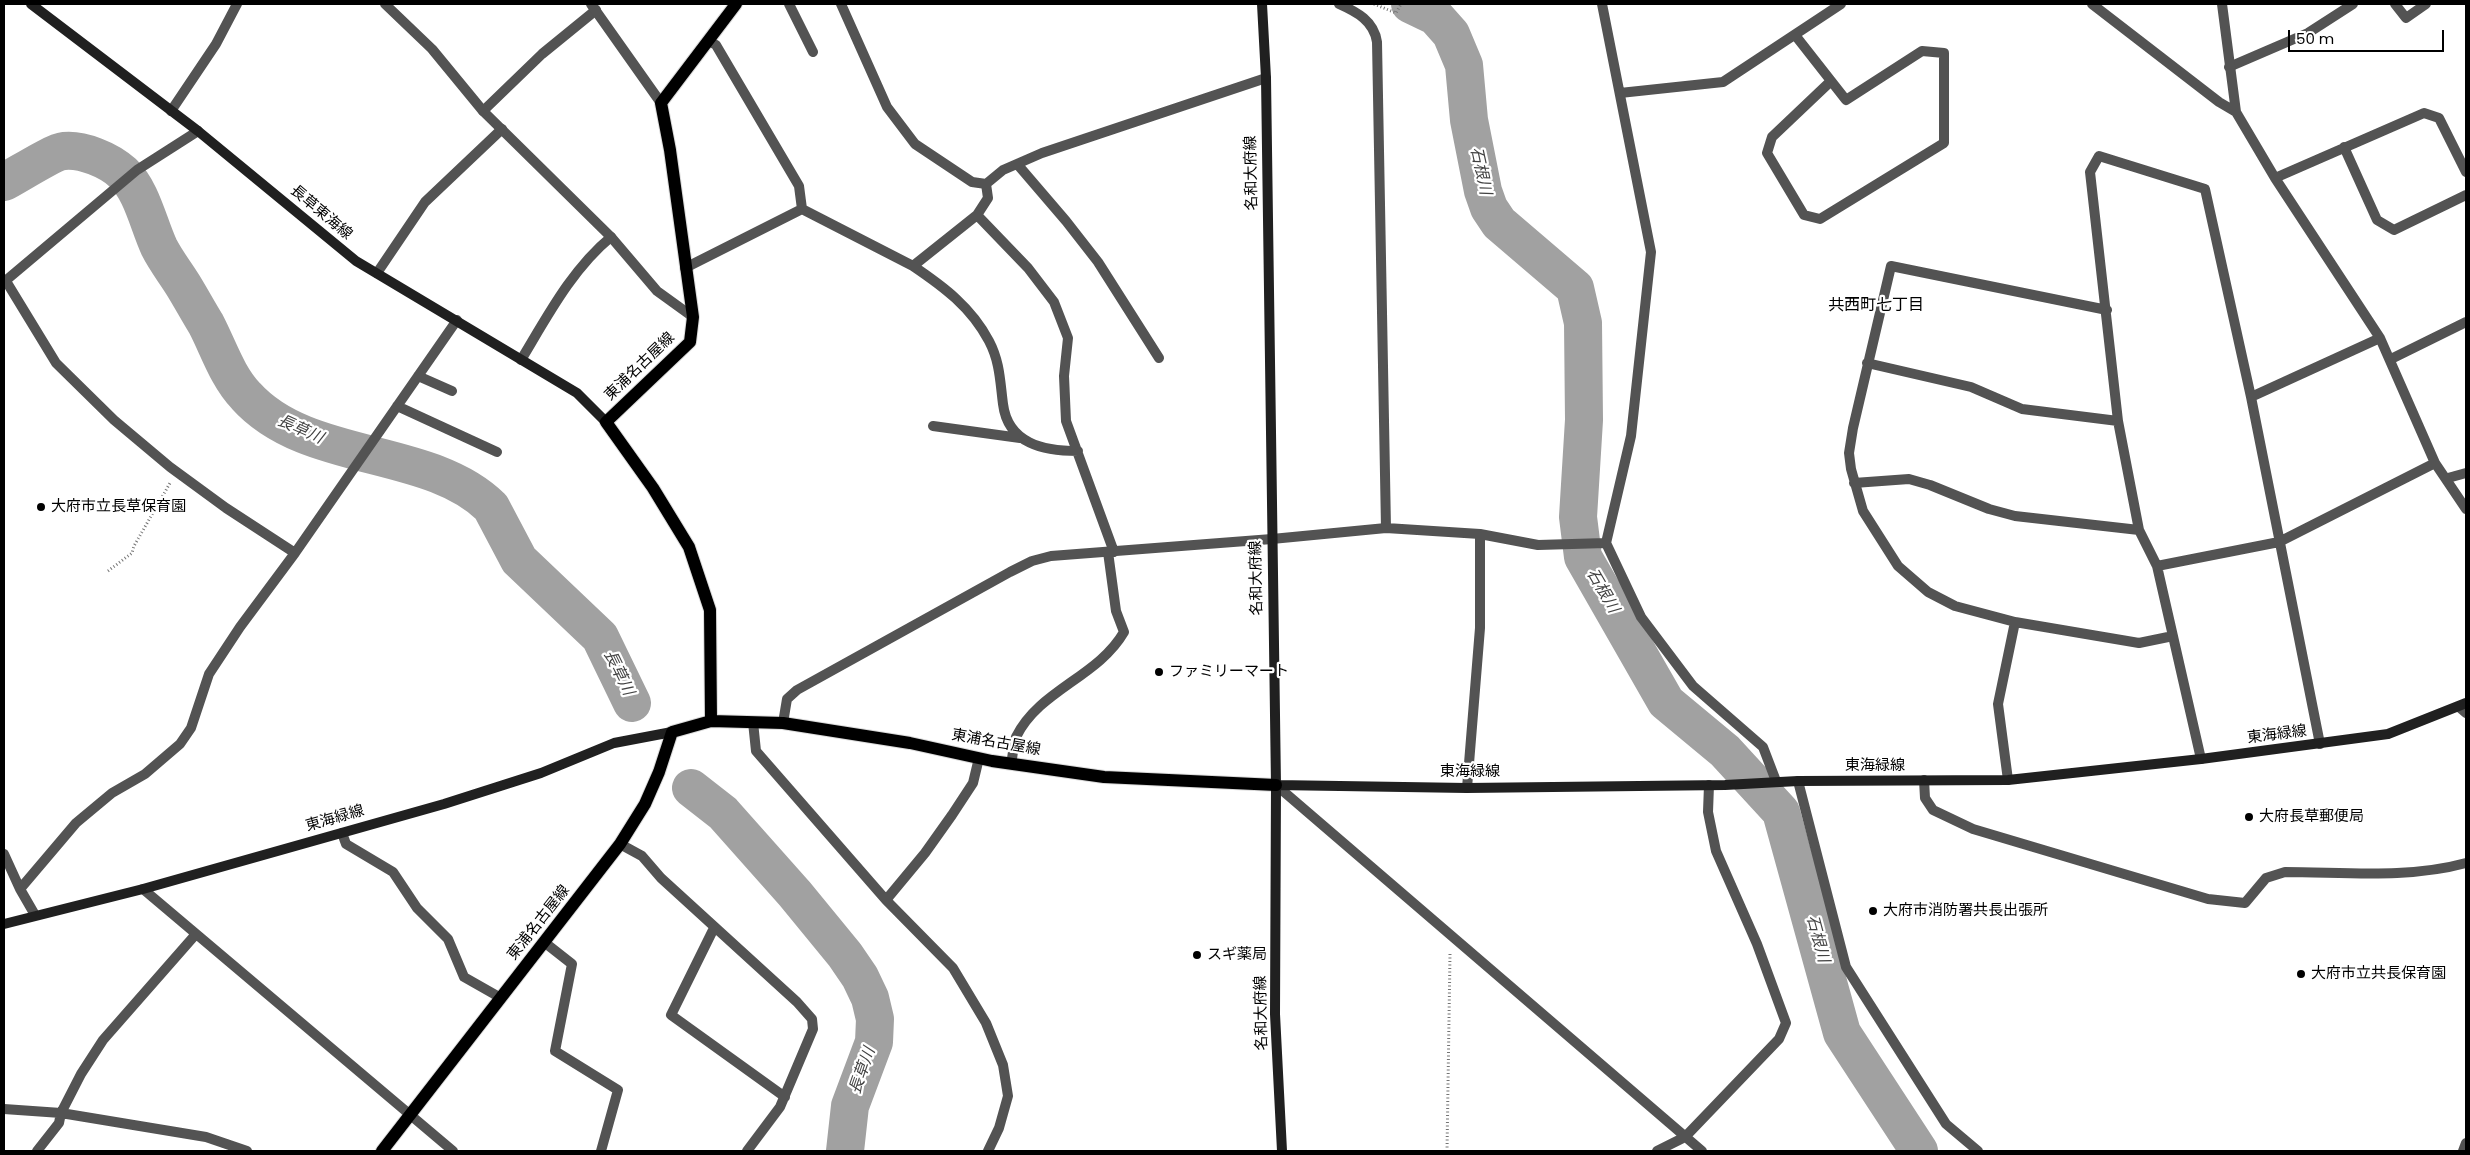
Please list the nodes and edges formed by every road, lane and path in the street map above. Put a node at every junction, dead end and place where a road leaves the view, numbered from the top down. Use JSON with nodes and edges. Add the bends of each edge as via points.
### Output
{"nodes":[{"id":1,"x":31,"y":4,"type":"edge"},
{"id":2,"x":237,"y":4,"type":"edge"},
{"id":3,"x":385,"y":4,"type":"edge"},
{"id":4,"x":736,"y":4,"type":"edge"},
{"id":5,"x":789,"y":4,"type":"edge"},
{"id":6,"x":841,"y":4,"type":"edge"},
{"id":7,"x":1262,"y":4,"type":"edge"},
{"id":8,"x":1339,"y":4,"type":"edge"},
{"id":9,"x":1374,"y":4,"type":"edge"},
{"id":10,"x":1401,"y":4,"type":"edge"},
{"id":11,"x":1602,"y":4,"type":"edge"},
{"id":12,"x":1841,"y":4,"type":"edge"},
{"id":13,"x":2092,"y":4,"type":"edge"},
{"id":14,"x":2222,"y":4,"type":"edge"},
{"id":15,"x":2354,"y":4,"type":"edge"},
{"id":16,"x":2394,"y":4,"type":"edge"},
{"id":17,"x":2426,"y":4,"type":"edge"},
{"id":18,"x":593,"y":7,"type":"edge"},
{"id":19,"x":1795,"y":35,"type":"junction"},
{"id":20,"x":709,"y":41,"type":"junction"},
{"id":21,"x":813,"y":52,"type":"dead end"},
{"id":22,"x":2229,"y":67,"type":"junction"},
{"id":23,"x":1266,"y":78,"type":"junction"},
{"id":24,"x":1831,"y":81,"type":"junction"},
{"id":25,"x":1620,"y":93,"type":"junction"},
{"id":26,"x":661,"y":103,"type":"junction"},
{"id":27,"x":483,"y":110,"type":"junction"},
{"id":28,"x":171,"y":111,"type":"junction"},
{"id":29,"x":2236,"y":112,"type":"junction"},
{"id":30,"x":502,"y":128,"type":"junction"},
{"id":31,"x":198,"y":131,"type":"junction"},
{"id":32,"x":2344,"y":147,"type":"junction"},
{"id":33,"x":1018,"y":165,"type":"junction"},
{"id":34,"x":2466,"y":172,"type":"edge"},
{"id":35,"x":2275,"y":178,"type":"junction"},
{"id":36,"x":986,"y":184,"type":"junction"},
{"id":37,"x":2466,"y":195,"type":"edge"},
{"id":38,"x":802,"y":209,"type":"junction"},
{"id":39,"x":977,"y":215,"type":"junction"},
{"id":40,"x":611,"y":237,"type":"junction"},
{"id":41,"x":913,"y":266,"type":"junction"},
{"id":42,"x":685,"y":268,"type":"junction"},
{"id":43,"x":377,"y":274,"type":"junction"},
{"id":44,"x":5,"y":282,"type":"edge"},
{"id":45,"x":2107,"y":310,"type":"junction"},
{"id":46,"x":693,"y":317,"type":"junction"},
{"id":47,"x":457,"y":320,"type":"junction"},
{"id":48,"x":2466,"y":322,"type":"edge"},
{"id":49,"x":2380,"y":338,"type":"junction"},
{"id":50,"x":1159,"y":358,"type":"dead end"},
{"id":51,"x":2391,"y":359,"type":"junction"},
{"id":52,"x":521,"y":360,"type":"junction"},
{"id":53,"x":1867,"y":363,"type":"junction"},
{"id":54,"x":418,"y":376,"type":"junction"},
{"id":55,"x":452,"y":391,"type":"dead end"},
{"id":56,"x":2251,"y":397,"type":"junction"},
{"id":57,"x":397,"y":406,"type":"junction"},
{"id":58,"x":2118,"y":421,"type":"junction"},
{"id":59,"x":606,"y":422,"type":"junction"},
{"id":60,"x":933,"y":426,"type":"dead end"},
{"id":61,"x":1020,"y":438,"type":"junction"},
{"id":62,"x":1078,"y":451,"type":"junction"},
{"id":63,"x":497,"y":452,"type":"dead end"},
{"id":64,"x":2435,"y":463,"type":"junction"},
{"id":65,"x":178,"y":473,"type":"junction"},
{"id":66,"x":2466,"y":473,"type":"edge"},
{"id":67,"x":2448,"y":478,"type":"junction"},
{"id":68,"x":1854,"y":483,"type":"junction"},
{"id":69,"x":2466,"y":509,"type":"edge"},
{"id":70,"x":1386,"y":528,"type":"junction"},
{"id":71,"x":2139,"y":530,"type":"junction"},
{"id":72,"x":1480,"y":534,"type":"junction"},
{"id":73,"x":1272,"y":539,"type":"junction"},
{"id":74,"x":2279,"y":542,"type":"junction"},
{"id":75,"x":1606,"y":543,"type":"junction"},
{"id":76,"x":1111,"y":552,"type":"junction"},
{"id":77,"x":295,"y":553,"type":"junction"},
{"id":78,"x":2157,"y":566,"type":"junction"},
{"id":79,"x":108,"y":571,"type":"dead end"},
{"id":80,"x":2015,"y":622,"type":"junction"},
{"id":81,"x":2173,"y":636,"type":"junction"},
{"id":82,"x":2464,"y":707,"type":"edge"},
{"id":83,"x":711,"y":721,"type":"junction"},
{"id":84,"x":753,"y":722,"type":"junction"},
{"id":85,"x":783,"y":723,"type":"junction"},
{"id":86,"x":672,"y":732,"type":"junction"},
{"id":87,"x":2320,"y":744,"type":"junction"},
{"id":88,"x":978,"y":758,"type":"junction"},
{"id":89,"x":2201,"y":759,"type":"junction"},
{"id":90,"x":1011,"y":764,"type":"junction"},
{"id":91,"x":1924,"y":780,"type":"junction"},
{"id":92,"x":2008,"y":780,"type":"junction"},
{"id":93,"x":1798,"y":781,"type":"junction"},
{"id":94,"x":1775,"y":782,"type":"junction"},
{"id":95,"x":1276,"y":785,"type":"junction"},
{"id":96,"x":1708,"y":785,"type":"junction"},
{"id":97,"x":1467,"y":788,"type":"junction"},
{"id":98,"x":342,"y":832,"type":"junction"},
{"id":99,"x":620,"y":844,"type":"junction"},
{"id":100,"x":4,"y":854,"type":"edge"},
{"id":101,"x":2466,"y":863,"type":"edge"},
{"id":102,"x":20,"y":889,"type":"junction"},
{"id":103,"x":143,"y":889,"type":"junction"},
{"id":104,"x":886,"y":900,"type":"junction"},
{"id":105,"x":34,"y":915,"type":"junction"},
{"id":106,"x":4,"y":924,"type":"edge"},
{"id":107,"x":714,"y":928,"type":"junction"},
{"id":108,"x":1450,"y":933,"type":"junction"},
{"id":109,"x":196,"y":934,"type":"junction"},
{"id":110,"x":544,"y":942,"type":"junction"},
{"id":111,"x":501,"y":998,"type":"junction"},
{"id":112,"x":784,"y":1097,"type":"junction"},
{"id":113,"x":4,"y":1109,"type":"edge"},
{"id":114,"x":61,"y":1113,"type":"junction"},
{"id":115,"x":410,"y":1115,"type":"junction"},
{"id":116,"x":1685,"y":1137,"type":"junction"},
{"id":117,"x":2466,"y":1143,"type":"edge"},
{"id":118,"x":37,"y":1151,"type":"edge"},
{"id":119,"x":247,"y":1151,"type":"edge"},
{"id":120,"x":382,"y":1151,"type":"edge"},
{"id":121,"x":453,"y":1151,"type":"edge"},
{"id":122,"x":601,"y":1151,"type":"edge"},
{"id":123,"x":747,"y":1151,"type":"edge"},
{"id":124,"x":988,"y":1151,"type":"edge"},
{"id":125,"x":1282,"y":1151,"type":"edge"},
{"id":126,"x":1447,"y":1151,"type":"edge"},
{"id":127,"x":1657,"y":1151,"type":"edge"},
{"id":128,"x":1702,"y":1151,"type":"edge"},
{"id":129,"x":1978,"y":1151,"type":"edge"},
{"id":130,"x":2463,"y":1151,"type":"edge"}],
"edges":[{"from":1,"to":28,"type":"main road","name":"長草東海線"},
{"from":2,"to":28,"type":"street","via":[[216,44]]},
{"from":3,"to":27,"type":"street","via":[[432,49]]},
{"from":4,"to":20,"type":"main road"},
{"from":5,"to":21,"type":"street"},
{"from":6,"to":36,"type":"street","via":[[887,108],[915,144],[972,182]]},
{"from":7,"to":23,"type":"main road","name":"名和大府線"},
{"from":8,"to":70,"type":"street","via":[[1354,10],[1371,24],[1377,42]]},
{"from":9,"to":10,"type":"path","via":[[1396,13]]},
{"from":11,"to":25,"type":"street"},
{"from":12,"to":19,"type":"street"},
{"from":13,"to":29,"type":"street"},
{"from":14,"to":22,"type":"street"},
{"from":15,"to":22,"type":"street","via":[[2308,33]]},
{"from":16,"to":17,"type":"street","via":[[2406,18]]},
{"from":18,"to":26,"type":"street"},
{"from":18,"to":27,"type":"street"},
{"from":19,"to":24,"type":"street"},
{"from":19,"to":25,"type":"street","via":[[1723,82]]},
{"from":20,"to":26,"type":"main road"},
{"from":20,"to":38,"type":"street","via":[[716,45],[799,186]]},
{"from":22,"to":29,"type":"street"},
{"from":23,"to":33,"type":"street","via":[[1042,153]]},
{"from":23,"to":73,"type":"main road","name":"名和大府線"},
{"from":24,"to":24,"type":"street","via":[[1846,100],[1922,51],[1944,53],[1944,143],[1820,219],[1804,215],[1767,153],[1772,137]]},
{"from":25,"to":75,"type":"street","via":[[1651,252],[1631,436]]},
{"from":26,"to":42,"type":"main road","name":"東浦名古屋線"},
{"from":27,"to":30,"type":"street"},
{"from":28,"to":31,"type":"main road","name":"長草東海線"},
{"from":29,"to":35,"type":"street"},
{"from":30,"to":40,"type":"street"},
{"from":30,"to":43,"type":"street","via":[[425,202]]},
{"from":31,"to":43,"type":"main road","name":"長草東海線","via":[[356,261]]},
{"from":31,"to":44,"type":"street","via":[[137,170]]},
{"from":32,"to":34,"type":"street","via":[[2424,113],[2439,118]]},
{"from":32,"to":35,"type":"street"},
{"from":32,"to":37,"type":"street","via":[[2377,220],[2394,230]]},
{"from":33,"to":36,"type":"street","via":[[1003,170]]},
{"from":33,"to":50,"type":"street","via":[[1098,262]]},
{"from":35,"to":49,"type":"street"},
{"from":36,"to":39,"type":"street","via":[[988,198]]},
{"from":38,"to":41,"type":"street"},
{"from":38,"to":42,"type":"street"},
{"from":39,"to":41,"type":"street"},
{"from":39,"to":62,"type":"street","via":[[1028,268],[1054,302],[1068,338],[1064,411]]},
{"from":40,"to":46,"type":"street","via":[[657,291]]},
{"from":40,"to":52,"type":"street","via":[[596,249],[554,305]]},
{"from":41,"to":61,"type":"street","via":[[955,296],[978,322],[999,367],[1005,416]]},
{"from":42,"to":46,"type":"main road","name":"東浦名古屋線"},
{"from":43,"to":47,"type":"main road","name":"長草東海線"},
{"from":44,"to":65,"type":"street","via":[[56,363],[114,420]]},
{"from":45,"to":53,"type":"street","via":[[1892,266]]},
{"from":45,"to":56,"type":"street","via":[[2090,172],[2099,156],[2205,189]]},
{"from":45,"to":58,"type":"street"},
{"from":46,"to":59,"type":"main road","name":"東浦名古屋線","via":[[690,342]]},
{"from":47,"to":52,"type":"main road","name":"長草東海線"},
{"from":47,"to":54,"type":"street"},
{"from":48,"to":51,"type":"street"},
{"from":49,"to":51,"type":"street"},
{"from":49,"to":56,"type":"street"},
{"from":51,"to":64,"type":"street"},
{"from":52,"to":59,"type":"main road","name":"長草東海線","via":[[577,392]]},
{"from":53,"to":58,"type":"street","via":[[1971,387],[2022,409]]},
{"from":53,"to":68,"type":"street","via":[[1849,453]]},
{"from":54,"to":55,"type":"street"},
{"from":54,"to":57,"type":"street"},
{"from":56,"to":74,"type":"street"},
{"from":57,"to":63,"type":"street"},
{"from":57,"to":77,"type":"street"},
{"from":58,"to":71,"type":"street"},
{"from":59,"to":83,"type":"main road","name":"東浦名古屋線","via":[[653,488],[689,547],[710,610]]},
{"from":60,"to":61,"type":"street"},
{"from":61,"to":62,"type":"street","via":[[1041,448]]},
{"from":62,"to":76,"type":"street"},
{"from":64,"to":67,"type":"street"},
{"from":64,"to":74,"type":"street"},
{"from":65,"to":77,"type":"street"},
{"from":65,"to":79,"type":"path","via":[[132,553]]},
{"from":66,"to":67,"type":"street"},
{"from":67,"to":69,"type":"street"},
{"from":68,"to":71,"type":"street","via":[[1909,479],[2015,516]]},
{"from":68,"to":80,"type":"street","via":[[1863,511],[1880,541],[1898,566],[1928,592],[1955,606]]},
{"from":70,"to":72,"type":"street"},
{"from":70,"to":73,"type":"street"},
{"from":71,"to":78,"type":"street"},
{"from":72,"to":75,"type":"street","via":[[1538,545]]},
{"from":72,"to":97,"type":"street","via":[[1480,628]]},
{"from":73,"to":76,"type":"street"},
{"from":73,"to":95,"type":"main road","name":"名和大府線"},
{"from":74,"to":78,"type":"street"},
{"from":74,"to":87,"type":"street"},
{"from":75,"to":94,"type":"street","via":[[1641,617],[1693,686],[1763,747]]},
{"from":76,"to":85,"type":"street","via":[[1051,556],[1010,572],[797,690],[787,699]]},
{"from":76,"to":90,"type":"street","via":[[1116,611],[1124,632],[1111,651],[1034,710],[1016,738]]},
{"from":77,"to":102,"type":"street","via":[[209,674],[191,728],[180,744],[145,774],[112,793],[76,823]]},
{"from":78,"to":81,"type":"street"},
{"from":80,"to":81,"type":"street","via":[[2139,643]]},
{"from":80,"to":92,"type":"street","via":[[1998,704]]},
{"from":81,"to":89,"type":"street"},
{"from":82,"to":87,"type":"main road","name":"東海緑線","via":[[2388,734]]},
{"from":83,"to":84,"type":"main road","name":"東浦名古屋線"},
{"from":83,"to":86,"type":"main road","name":"東浦名古屋線"},
{"from":84,"to":85,"type":"main road","name":"東浦名古屋線"},
{"from":84,"to":104,"type":"street","via":[[756,751]]},
{"from":85,"to":88,"type":"main road","name":"東浦名古屋線"},
{"from":86,"to":98,"type":"main road","name":"東海緑線","via":[[614,742],[541,773]]},
{"from":86,"to":99,"type":"main road","name":"東浦名古屋線","via":[[645,804]]},
{"from":87,"to":89,"type":"main road","name":"東海緑線"},
{"from":88,"to":90,"type":"main road","name":"東浦名古屋線"},
{"from":88,"to":104,"type":"street","via":[[973,782],[952,815]]},
{"from":89,"to":92,"type":"main road","name":"東海緑線"},
{"from":90,"to":95,"type":"main road","name":"東浦名古屋線","via":[[1104,777]]},
{"from":91,"to":92,"type":"main road","name":"東海緑線"},
{"from":91,"to":93,"type":"main road","name":"東海緑線"},
{"from":91,"to":101,"type":"street","via":[[1925,798],[1933,810],[1973,829],[2208,899],[2245,903],[2266,878],[2285,872],[2411,872],[2442,870]]},
{"from":93,"to":94,"type":"main road","name":"東海緑線"},
{"from":93,"to":129,"type":"street","via":[[1846,967],[1946,1124]]},
{"from":94,"to":96,"type":"main road","name":"東海緑線"},
{"from":95,"to":97,"type":"main road","name":"東海緑線"},
{"from":95,"to":108,"type":"street"},
{"from":95,"to":125,"type":"main road","name":"名和大府線","via":[[1276,1014]]},
{"from":96,"to":97,"type":"main road","name":"東海緑線"},
{"from":96,"to":116,"type":"street","via":[[1708,812],[1716,851],[1757,944],[1786,1023],[1779,1039]]},
{"from":98,"to":103,"type":"main road","name":"東海緑線"},
{"from":98,"to":111,"type":"street","via":[[346,844],[393,872],[417,908],[448,939],[464,977]]},
{"from":99,"to":107,"type":"street","via":[[642,856]]},
{"from":99,"to":110,"type":"main road","name":"東浦名古屋線"},
{"from":100,"to":102,"type":"street"},
{"from":102,"to":105,"type":"street"},
{"from":103,"to":105,"type":"main road","name":"東海緑線"},
{"from":103,"to":109,"type":"street"},
{"from":104,"to":124,"type":"street","via":[[953,968],[986,1023],[1000,1056],[1008,1096]]},
{"from":105,"to":106,"type":"main road","name":"東海緑線"},
{"from":107,"to":112,"type":"street","via":[[812,1019],[813,1029]]},
{"from":107,"to":112,"type":"street","via":[[671,1015]]},
{"from":108,"to":116,"type":"street"},
{"from":108,"to":126,"type":"path"},
{"from":109,"to":114,"type":"street","via":[[103,1040]]},
{"from":109,"to":115,"type":"street"},
{"from":110,"to":111,"type":"main road","name":"東浦名古屋線"},
{"from":110,"to":122,"type":"street","via":[[572,964],[555,1050],[618,1090]]},
{"from":111,"to":115,"type":"main road","name":"東浦名古屋線"},
{"from":112,"to":123,"type":"street"},
{"from":113,"to":114,"type":"street"},
{"from":114,"to":118,"type":"street","via":[[59,1123]]},
{"from":114,"to":119,"type":"street","via":[[206,1137]]},
{"from":115,"to":120,"type":"main road","name":"東浦名古屋線"},
{"from":115,"to":121,"type":"street"},
{"from":116,"to":127,"type":"street"},
{"from":116,"to":128,"type":"street"},
{"from":117,"to":130,"type":"street"}]}
